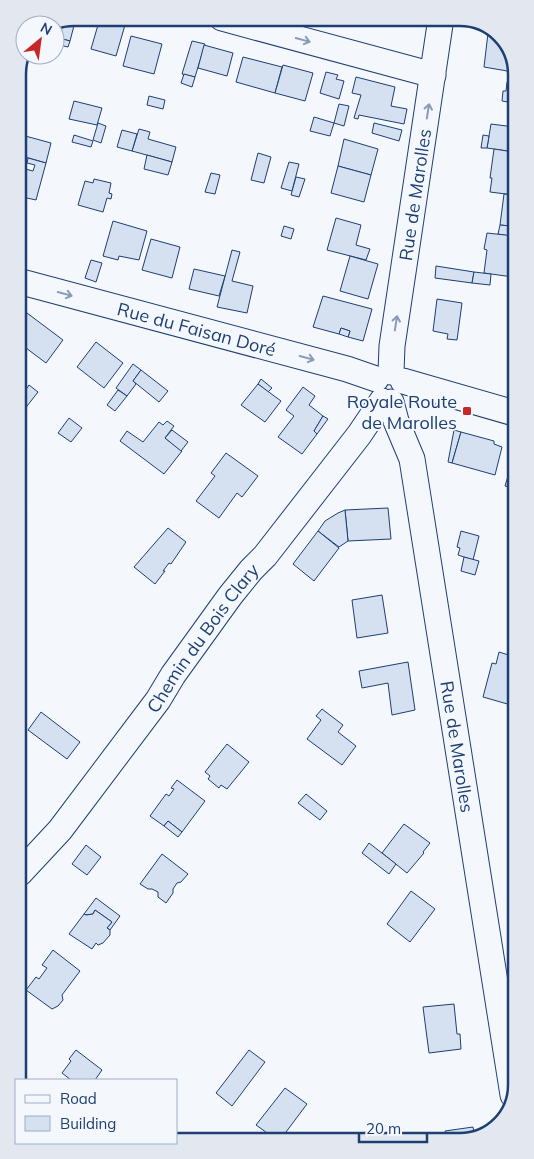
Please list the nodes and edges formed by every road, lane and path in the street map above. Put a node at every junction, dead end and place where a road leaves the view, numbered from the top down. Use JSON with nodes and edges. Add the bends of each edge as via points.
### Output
{"nodes":[{"id":1,"x":252,"y":26,"type":"edge"},
{"id":2,"x":440,"y":26,"type":"edge"},
{"id":3,"x":433,"y":75,"type":"junction"},
{"id":4,"x":26,"y":283,"type":"edge"},
{"id":5,"x":389,"y":387,"type":"junction"},
{"id":6,"x":508,"y":412,"type":"edge"},
{"id":7,"x":359,"y":435,"type":"junction"},
{"id":8,"x":402,"y":435,"type":"junction"},
{"id":9,"x":26,"y":867,"type":"edge"},
{"id":10,"x":508,"y":1065,"type":"edge"}],
"edges":[{"from":1,"to":3,"type":"street","one_way":true},
{"from":2,"to":3,"type":"street","name":"Rue de Marolles"},
{"from":5,"to":3,"type":"street","name":"Rue de Marolles","one_way":true,"via":[[392,346]]},
{"from":4,"to":5,"type":"street","name":"Rue du Faisan Doré","one_way":true,"via":[[347,369]]},
{"from":5,"to":6,"type":"street","name":"Rue du Faisan Doré"},
{"from":5,"to":7,"type":"street","name":"Chemin du Bois Clary"},
{"from":5,"to":8,"type":"street","name":"Rue de Marolles"},
{"from":7,"to":8,"type":"street"},
{"from":7,"to":9,"type":"street","name":"Chemin du Bois Clary","via":[[230,596],[158,700],[60,830]]},
{"from":8,"to":10,"type":"street","name":"Rue de Marolles","via":[[412,460]]}]}
